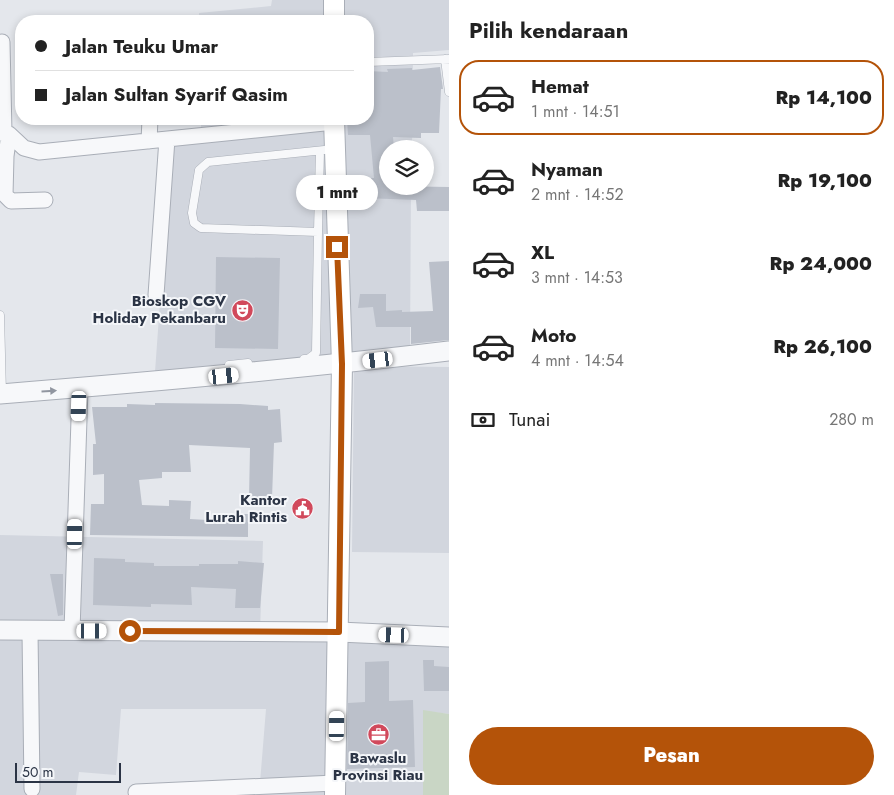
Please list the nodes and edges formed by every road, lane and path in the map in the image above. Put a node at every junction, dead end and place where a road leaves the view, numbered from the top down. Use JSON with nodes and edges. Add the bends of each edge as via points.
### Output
{"nodes":[{"id":1,"x":334,"y":0,"type":"edge"},
{"id":2,"x":334,"y":15,"type":"edge"},
{"id":3,"x":2,"y":42,"type":"dead end"},
{"id":4,"x":447,"y":59,"type":"edge"},
{"id":5,"x":374,"y":62,"type":"edge"},
{"id":6,"x":449,"y":92,"type":"edge"},
{"id":7,"x":150,"y":125,"type":"edge"},
{"id":8,"x":297,"y":125,"type":"edge"},
{"id":9,"x":333,"y":125,"type":"edge"},
{"id":10,"x":4,"y":133,"type":"edge"},
{"id":11,"x":167,"y":139,"type":"junction"},
{"id":12,"x":149,"y":141,"type":"junction"},
{"id":13,"x":327,"y":150,"type":"junction"},
{"id":14,"x":44,"y":200,"type":"dead end"},
{"id":15,"x":318,"y":232,"type":"junction"},
{"id":16,"x":156,"y":295,"type":"dead end"},
{"id":17,"x":0,"y":315,"type":"edge"},
{"id":18,"x":449,"y":351,"type":"edge"},
{"id":19,"x":278,"y":361,"type":"dead end"},
{"id":20,"x":259,"y":363,"type":"dead end"},
{"id":21,"x":342,"y":364,"type":"junction"},
{"id":22,"x":229,"y":365,"type":"dead end"},
{"id":23,"x":80,"y":389,"type":"junction"},
{"id":24,"x":1,"y":394,"type":"edge"},
{"id":25,"x":0,"y":630,"type":"edge"},
{"id":26,"x":30,"y":631,"type":"junction"},
{"id":27,"x":72,"y":631,"type":"junction"},
{"id":28,"x":339,"y":632,"type":"junction"},
{"id":29,"x":449,"y":637,"type":"edge"},
{"id":30,"x":32,"y":789,"type":"dead end"},
{"id":31,"x":335,"y":789,"type":"edge"},
{"id":32,"x":136,"y":792,"type":"dead end"}],
"edges":[{"from":1,"to":2,"type":"main road"},
{"from":3,"to":10,"type":"street"},
{"from":4,"to":5,"type":"lane"},
{"from":4,"to":6,"type":"lane"},
{"from":7,"to":12,"type":"street"},
{"from":8,"to":11,"type":"street"},
{"from":9,"to":13,"type":"main road"},
{"from":10,"to":12,"type":"street","via":[[24,148],[39,152]]},
{"from":10,"to":14,"type":"street","via":[[5,195],[11,201]]},
{"from":11,"to":12,"type":"street"},
{"from":11,"to":16,"type":"street"},
{"from":13,"to":15,"type":"lane"},
{"from":13,"to":15,"type":"lane","via":[[208,162],[199,170],[192,213],[194,223],[201,228]]},
{"from":13,"to":21,"type":"main road"},
{"from":15,"to":19,"type":"lane","via":[[316,353],[308,359]]},
{"from":17,"to":24,"type":"lane"},
{"from":18,"to":21,"type":"street"},
{"from":20,"to":22,"type":"lane"},
{"from":21,"to":23,"type":"street"},
{"from":21,"to":28,"type":"main road"},
{"from":24,"to":23,"type":"street","one_way":true},
{"from":23,"to":27,"type":"street"},
{"from":25,"to":26,"type":"street"},
{"from":26,"to":27,"type":"street"},
{"from":26,"to":30,"type":"street"},
{"from":27,"to":28,"type":"street"},
{"from":28,"to":29,"type":"street"},
{"from":28,"to":31,"type":"main road"},
{"from":31,"to":32,"type":"street"}]}
